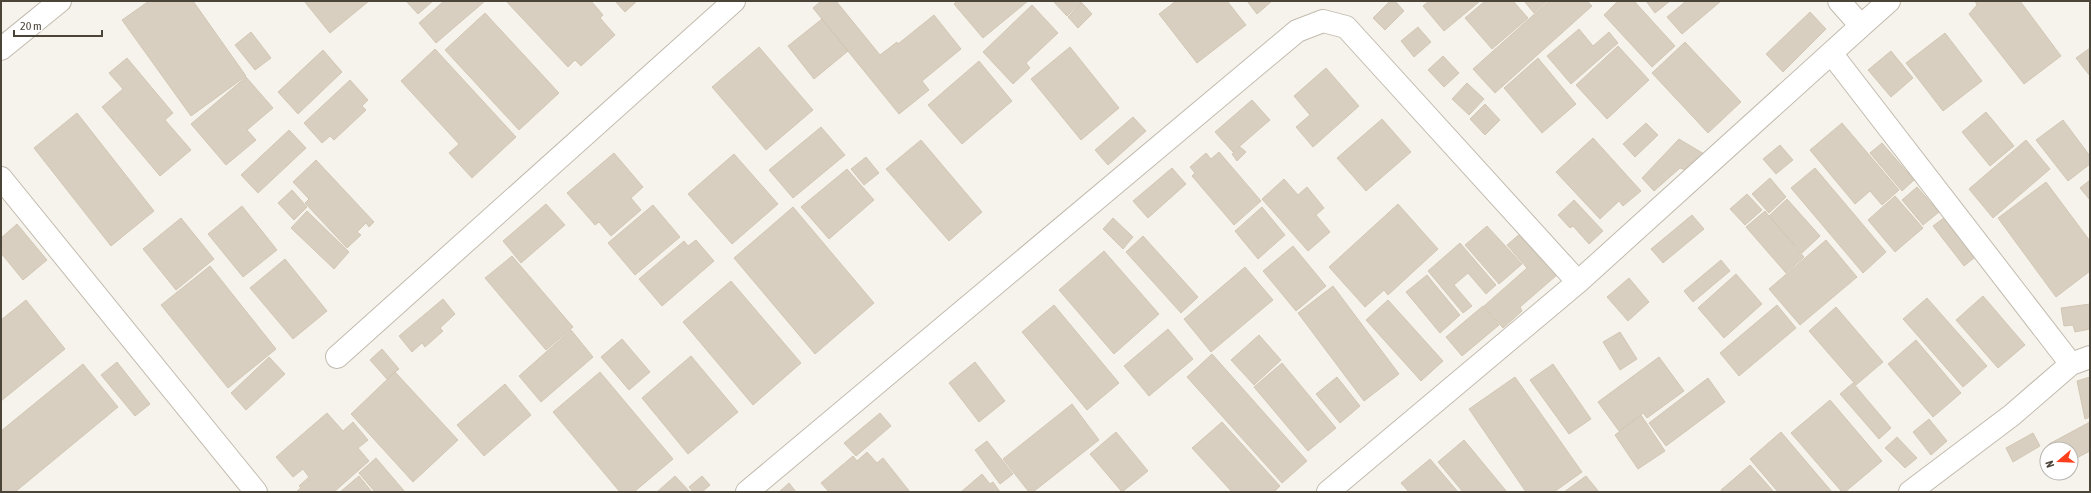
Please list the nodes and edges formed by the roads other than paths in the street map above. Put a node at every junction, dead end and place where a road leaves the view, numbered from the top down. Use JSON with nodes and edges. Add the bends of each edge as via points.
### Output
{"nodes":[{"id":1,"x":60,"y":1,"type":"edge"},
{"id":2,"x":734,"y":1,"type":"edge"},
{"id":3,"x":1839,"y":1,"type":"edge"},
{"id":4,"x":1889,"y":1,"type":"edge"},
{"id":5,"x":1861,"y":26,"type":"junction"},
{"id":6,"x":1,"y":49,"type":"edge"},
{"id":7,"x":1831,"y":53,"type":"junction"},
{"id":8,"x":1,"y":178,"type":"edge"},
{"id":9,"x":1578,"y":282,"type":"junction"},
{"id":10,"x":337,"y":357,"type":"dead end"},
{"id":11,"x":2080,"y":360,"type":"edge"},
{"id":12,"x":256,"y":492,"type":"edge"},
{"id":13,"x":747,"y":492,"type":"edge"},
{"id":14,"x":1328,"y":492,"type":"edge"},
{"id":15,"x":1910,"y":492,"type":"edge"}],
"edges":[{"from":1,"to":6,"type":"street"},
{"from":2,"to":10,"type":"street"},
{"from":3,"to":5,"type":"street"},
{"from":4,"to":5,"type":"street"},
{"from":5,"to":7,"type":"street"},
{"from":7,"to":9,"type":"street"},
{"from":7,"to":11,"type":"street"},
{"from":8,"to":12,"type":"street"},
{"from":9,"to":13,"type":"street","via":[[1346,27],[1323,21],[1297,31]]},
{"from":9,"to":14,"type":"street"},
{"from":11,"to":15,"type":"street"}]}
